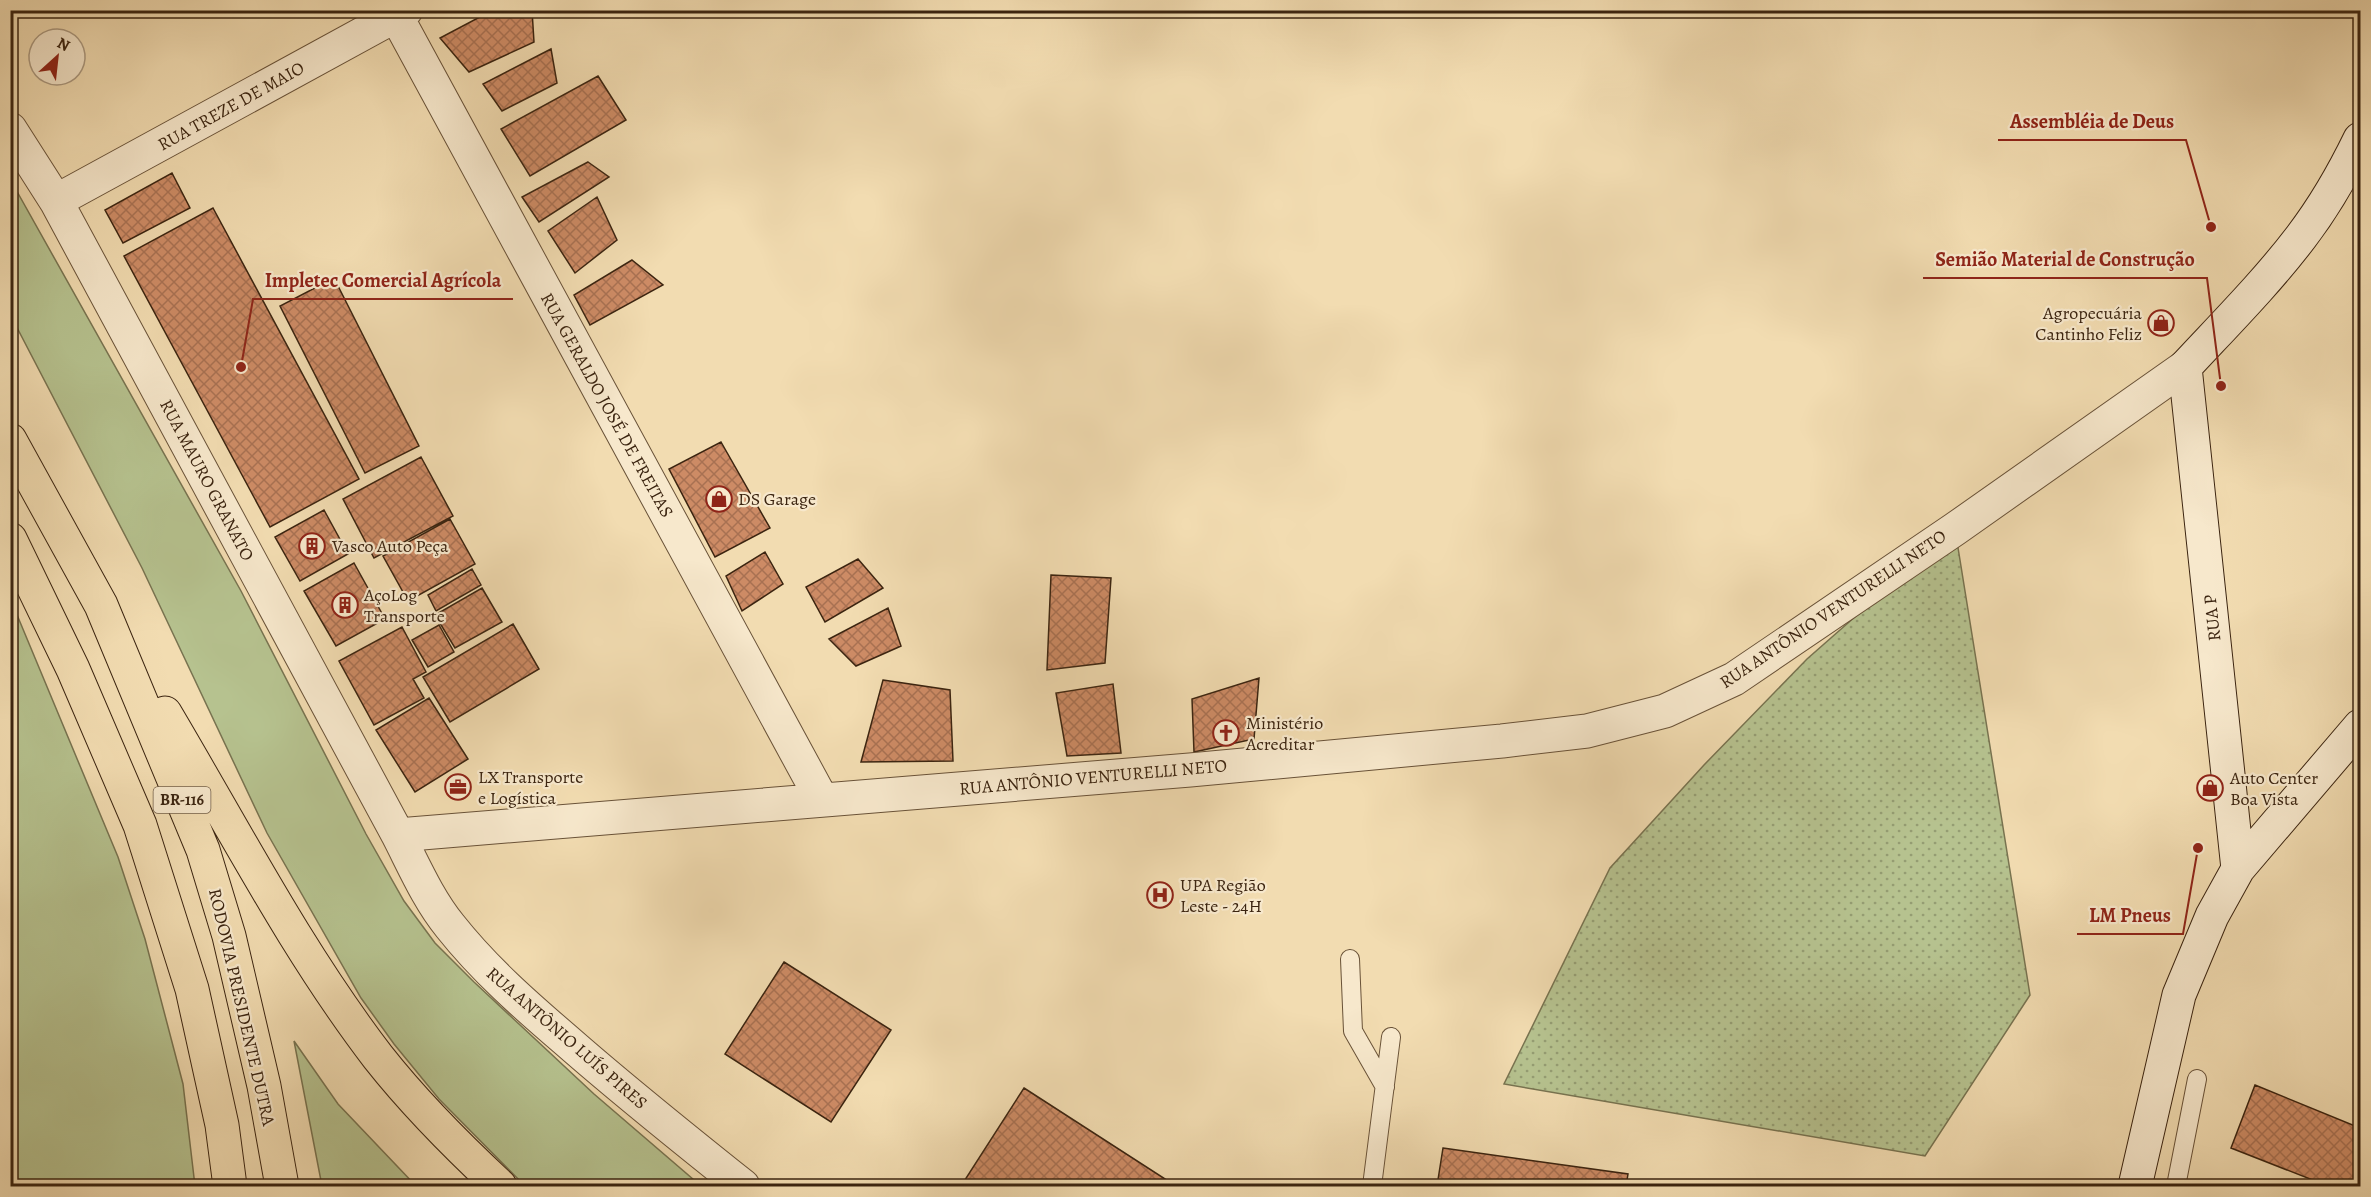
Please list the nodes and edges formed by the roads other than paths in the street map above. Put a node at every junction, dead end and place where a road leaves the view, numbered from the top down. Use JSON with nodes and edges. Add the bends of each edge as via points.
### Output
{"nodes":[{"id":1,"x":398,"y":12,"type":"edge"},
{"id":2,"x":10,"y":129,"type":"edge"},
{"id":3,"x":2361,"y":139,"type":"edge"},
{"id":4,"x":56,"y":201,"type":"junction"},
{"id":5,"x":2185,"y":367,"type":"junction"},
{"id":6,"x":10,"y":440,"type":"edge"},
{"id":7,"x":10,"y":539,"type":"edge"},
{"id":8,"x":101,"y":606,"type":"junction"},
{"id":9,"x":2361,"y":726,"type":"edge"},
{"id":10,"x":822,"y":800,"type":"junction"},
{"id":11,"x":399,"y":835,"type":"junction"},
{"id":12,"x":2238,"y":869,"type":"junction"},
{"id":13,"x":1350,"y":959,"type":"dead end"},
{"id":14,"x":1391,"y":1036,"type":"dead end"},
{"id":15,"x":2197,"y":1079,"type":"dead end"},
{"id":16,"x":1385,"y":1087,"type":"junction"},
{"id":17,"x":230,"y":1186,"type":"edge"},
{"id":18,"x":282,"y":1186,"type":"edge"},
{"id":19,"x":500,"y":1186,"type":"edge"},
{"id":20,"x":743,"y":1186,"type":"edge"},
{"id":21,"x":1372,"y":1186,"type":"edge"},
{"id":22,"x":2135,"y":1186,"type":"edge"},
{"id":23,"x":2175,"y":1186,"type":"edge"}],
"edges":[{"from":1,"to":4,"type":"street","name":"RUA TREZE DE MAIO"},
{"from":1,"to":10,"type":"street","name":"RUA GERALDO JOSÉ DE FREITAS"},
{"from":2,"to":4,"type":"street","name":"RUA MAURO GRANATO"},
{"from":3,"to":5,"type":"street","name":"RUA ANTÔNIO VENTURELLI NETO","via":[[2302,236]]},
{"from":4,"to":11,"type":"street","name":"RUA MAURO GRANATO"},
{"from":5,"to":10,"type":"street","name":"RUA ANTÔNIO VENTURELLI NETO","via":[[1734,678],[1665,711],[1587,731],[1502,741]]},
{"from":5,"to":12,"type":"street","name":"RUA P"},
{"from":6,"to":8,"type":"highway","name":"RODOVIA PRESIDENTE DUTRA","number":"BR-116"},
{"from":7,"to":17,"type":"highway","number":"BR-116","via":[[73,669],[140,825],[192,989],[222,1125]]},
{"from":8,"to":18,"type":"highway","name":"RODOVIA PRESIDENTE DUTRA","number":"BR-116","via":[[206,861],[235,959]]},
{"from":8,"to":19,"type":"highway","via":[[321,978],[387,1067],[444,1134]]},
{"from":9,"to":12,"type":"street"},
{"from":10,"to":11,"type":"street","name":"RUA ANTÔNIO VENTURELLI NETO"},
{"from":11,"to":20,"type":"street","name":"RUA ANTÔNIO LUÍS PIRES","via":[[443,916],[484,966],[596,1067]]},
{"from":12,"to":22,"type":"street","via":[[2212,916],[2179,995]]},
{"from":13,"to":16,"type":"lane","via":[[1353,1031]]},
{"from":14,"to":16,"type":"lane"},
{"from":15,"to":23,"type":"lane"},
{"from":16,"to":21,"type":"lane"}]}
